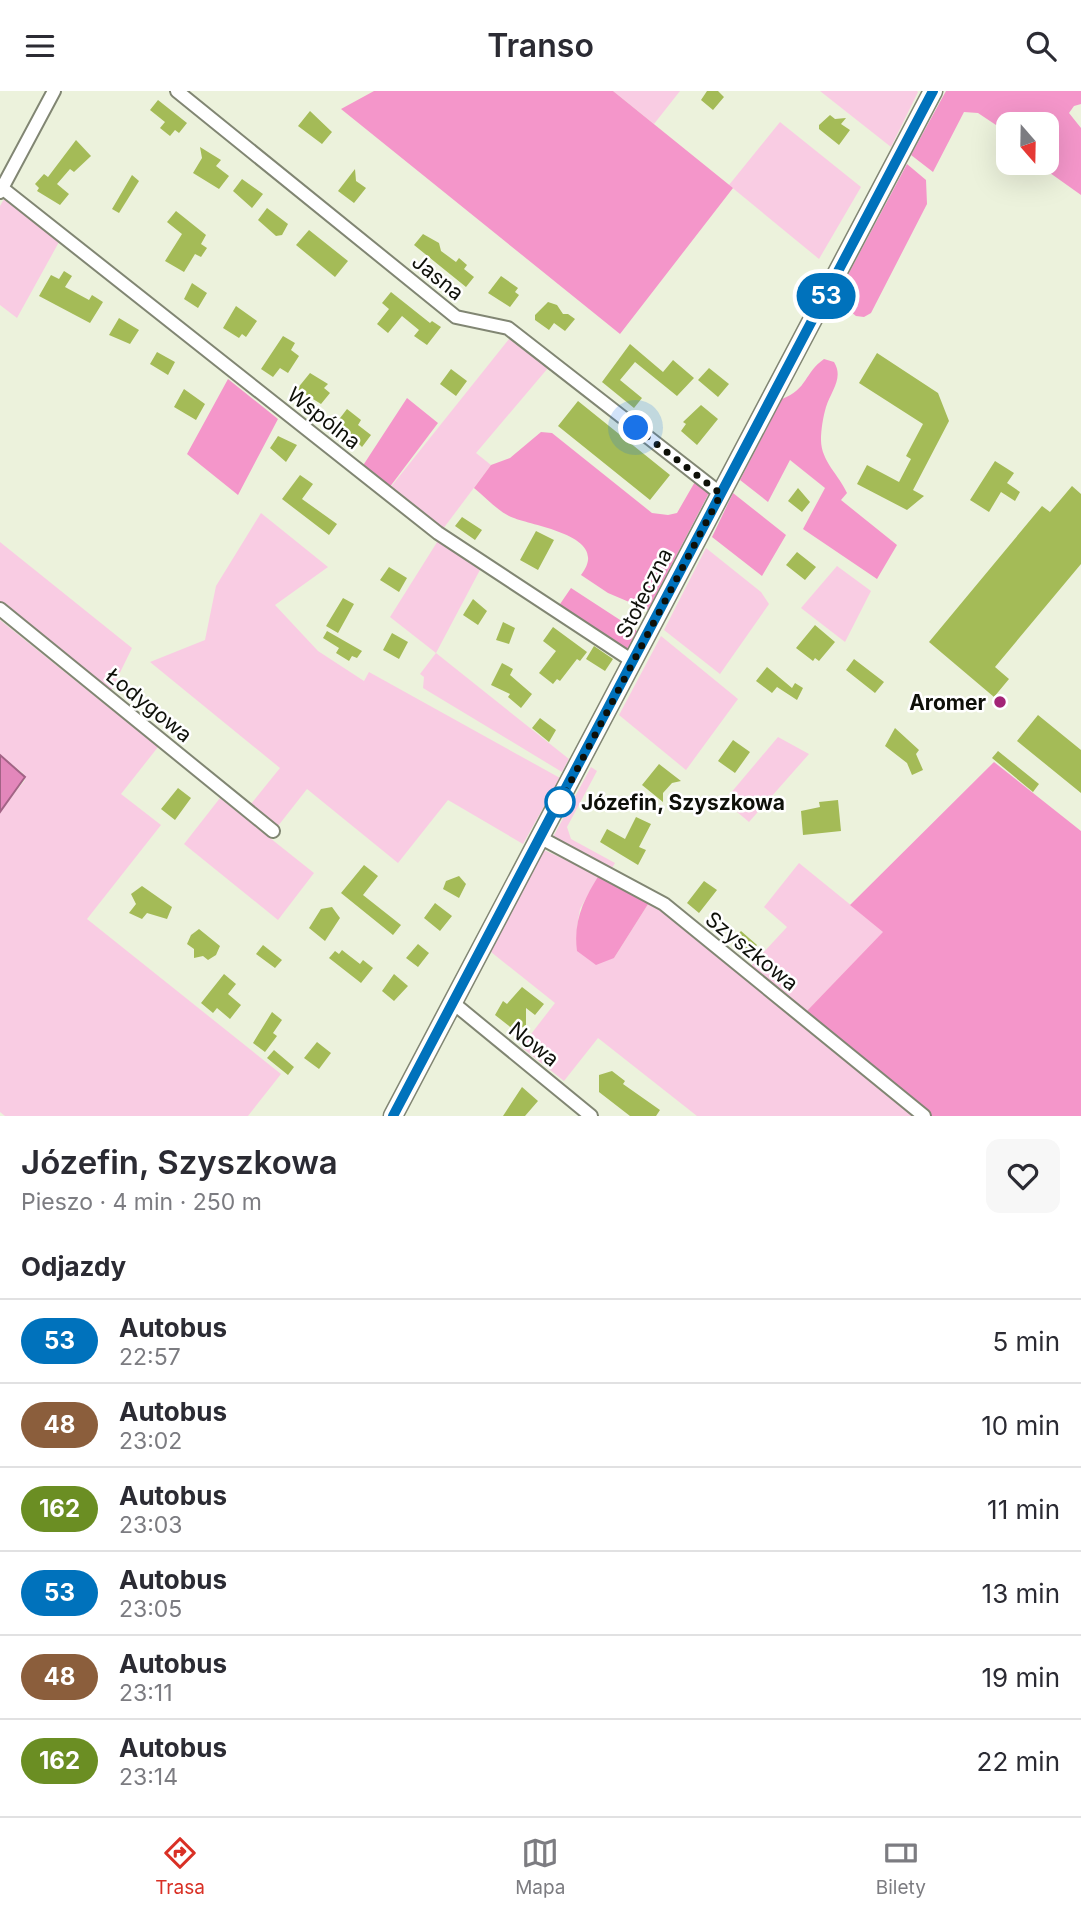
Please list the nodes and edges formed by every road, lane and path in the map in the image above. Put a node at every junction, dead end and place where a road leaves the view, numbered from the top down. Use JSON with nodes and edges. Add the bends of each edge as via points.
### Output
{"nodes":[{"id":1,"x":54,"y":91,"type":"edge"},
{"id":2,"x":177,"y":91,"type":"edge"},
{"id":3,"x":933,"y":91,"type":"edge"},
{"id":4,"x":1,"y":190,"type":"edge"},
{"id":5,"x":721,"y":494,"type":"junction"},
{"id":6,"x":0,"y":609,"type":"edge"},
{"id":7,"x":634,"y":662,"type":"junction"},
{"id":8,"x":273,"y":831,"type":"dead end"},
{"id":9,"x":541,"y":838,"type":"junction"},
{"id":10,"x":452,"y":1002,"type":"junction"},
{"id":11,"x":393,"y":1116,"type":"edge"},
{"id":12,"x":591,"y":1116,"type":"edge"},
{"id":13,"x":924,"y":1116,"type":"edge"}],
"edges":[{"from":1,"to":4,"type":"street"},
{"from":2,"to":5,"type":"street","name":"Jasna","via":[[456,317],[508,328]]},
{"from":3,"to":5,"type":"street","name":"Stołeczna"},
{"from":4,"to":7,"type":"street","name":"Wspólna","via":[[438,533]]},
{"from":5,"to":7,"type":"street","name":"Stołeczna"},
{"from":6,"to":8,"type":"street","name":"Łodygowa"},
{"from":7,"to":9,"type":"street","name":"Stołeczna"},
{"from":9,"to":10,"type":"street","name":"Stołeczna"},
{"from":9,"to":13,"type":"street","name":"Szyszkowa","via":[[664,904]]},
{"from":10,"to":11,"type":"street","name":"Stołeczna"},
{"from":10,"to":12,"type":"street","name":"Nowa"}]}
